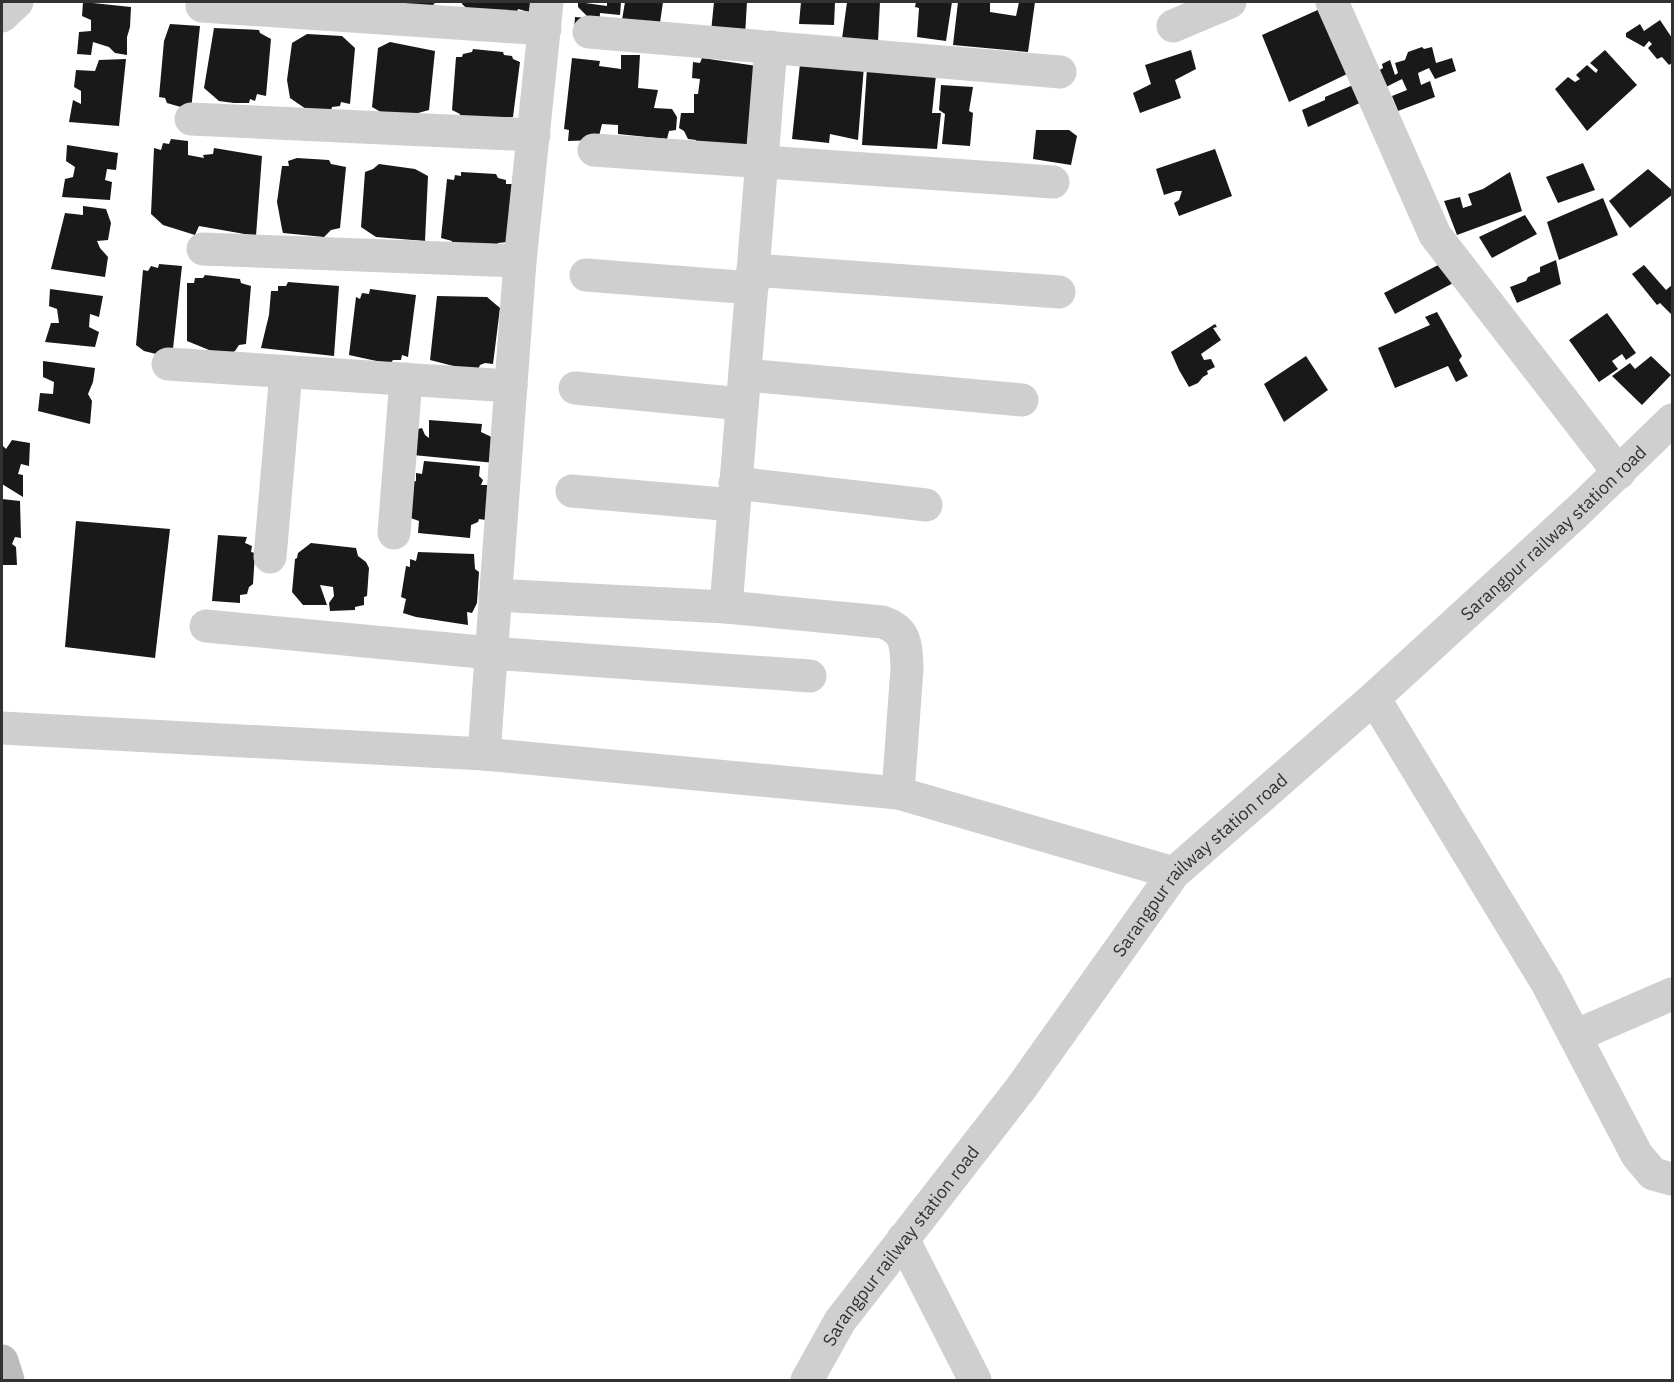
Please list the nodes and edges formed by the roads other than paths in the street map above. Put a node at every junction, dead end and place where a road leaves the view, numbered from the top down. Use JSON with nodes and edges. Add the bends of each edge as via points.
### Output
{"nodes":[{"id":1,"x":17,"y":2,"type":"edge"},
{"id":2,"x":1230,"y":2,"type":"edge"},
{"id":3,"x":1332,"y":2,"type":"edge"},
{"id":4,"x":202,"y":6,"type":"dead end"},
{"id":5,"x":546,"y":15,"type":"edge"},
{"id":6,"x":2,"y":16,"type":"edge"},
{"id":7,"x":1173,"y":26,"type":"dead end"},
{"id":8,"x":589,"y":32,"type":"dead end"},
{"id":9,"x":771,"y":47,"type":"junction"},
{"id":10,"x":1060,"y":72,"type":"dead end"},
{"id":11,"x":191,"y":119,"type":"dead end"},
{"id":12,"x":534,"y":135,"type":"junction"},
{"id":13,"x":594,"y":150,"type":"dead end"},
{"id":14,"x":762,"y":162,"type":"junction"},
{"id":15,"x":1053,"y":182,"type":"dead end"},
{"id":16,"x":203,"y":249,"type":"dead end"},
{"id":17,"x":520,"y":261,"type":"junction"},
{"id":18,"x":586,"y":275,"type":"dead end"},
{"id":19,"x":752,"y":279,"type":"junction"},
{"id":20,"x":1059,"y":292,"type":"dead end"},
{"id":21,"x":168,"y":364,"type":"dead end"},
{"id":22,"x":286,"y":372,"type":"junction"},
{"id":23,"x":406,"y":380,"type":"junction"},
{"id":24,"x":511,"y":386,"type":"junction"},
{"id":25,"x":575,"y":388,"type":"dead end"},
{"id":26,"x":743,"y":390,"type":"junction"},
{"id":27,"x":1022,"y":400,"type":"dead end"},
{"id":28,"x":1671,"y":425,"type":"edge"},
{"id":29,"x":1619,"y":473,"type":"junction"},
{"id":30,"x":572,"y":491,"type":"dead end"},
{"id":31,"x":735,"y":494,"type":"junction"},
{"id":32,"x":926,"y":505,"type":"dead end"},
{"id":33,"x":394,"y":533,"type":"dead end"},
{"id":34,"x":270,"y":557,"type":"dead end"},
{"id":35,"x":495,"y":596,"type":"junction"},
{"id":36,"x":726,"y":607,"type":"junction"},
{"id":37,"x":206,"y":626,"type":"dead end"},
{"id":38,"x":491,"y":653,"type":"junction"},
{"id":39,"x":810,"y":676,"type":"dead end"},
{"id":40,"x":1374,"y":698,"type":"junction"},
{"id":41,"x":2,"y":728,"type":"edge"},
{"id":42,"x":484,"y":754,"type":"junction"},
{"id":43,"x":898,"y":793,"type":"junction"},
{"id":44,"x":1174,"y":873,"type":"junction"},
{"id":45,"x":1672,"y":994,"type":"edge"},
{"id":46,"x":1575,"y":1036,"type":"junction"},
{"id":47,"x":1663,"y":1177,"type":"edge"},
{"id":48,"x":1672,"y":1201,"type":"edge"},
{"id":49,"x":903,"y":1239,"type":"junction"},
{"id":50,"x":2,"y":1361,"type":"edge"},
{"id":51,"x":8,"y":1380,"type":"edge"},
{"id":52,"x":807,"y":1380,"type":"edge"},
{"id":53,"x":975,"y":1380,"type":"edge"}],
"edges":[{"from":1,"to":6,"type":"street"},
{"from":2,"to":7,"type":"street"},
{"from":3,"to":29,"type":"street","via":[[1436,235]]},
{"from":4,"to":5,"type":"street"},
{"from":5,"to":12,"type":"street"},
{"from":8,"to":9,"type":"street"},
{"from":9,"to":10,"type":"street"},
{"from":9,"to":14,"type":"street"},
{"from":11,"to":12,"type":"street"},
{"from":12,"to":17,"type":"street"},
{"from":13,"to":14,"type":"street"},
{"from":14,"to":15,"type":"street"},
{"from":14,"to":19,"type":"street"},
{"from":16,"to":17,"type":"street"},
{"from":17,"to":24,"type":"street"},
{"from":18,"to":19,"type":"street"},
{"from":19,"to":20,"type":"street"},
{"from":19,"to":26,"type":"street"},
{"from":21,"to":22,"type":"street"},
{"from":22,"to":23,"type":"street"},
{"from":22,"to":34,"type":"street"},
{"from":23,"to":24,"type":"street"},
{"from":23,"to":33,"type":"street"},
{"from":24,"to":35,"type":"street"},
{"from":25,"to":26,"type":"street"},
{"from":26,"to":27,"type":"street"},
{"from":26,"to":31,"type":"street"},
{"from":28,"to":29,"type":"street","name":"Sarangpur railway station road"},
{"from":29,"to":40,"type":"street","name":"Sarangpur railway station road"},
{"from":30,"to":31,"type":"street"},
{"from":31,"to":32,"type":"street"},
{"from":31,"to":36,"type":"street"},
{"from":35,"to":36,"type":"street"},
{"from":35,"to":38,"type":"street"},
{"from":36,"to":43,"type":"street","via":[[882,622],[904,637],[907,668]]},
{"from":37,"to":38,"type":"street"},
{"from":38,"to":39,"type":"street"},
{"from":38,"to":42,"type":"street"},
{"from":40,"to":44,"type":"street","name":"Sarangpur railway station road"},
{"from":40,"to":46,"type":"street","via":[[1547,983]]},
{"from":41,"to":42,"type":"street"},
{"from":42,"to":43,"type":"street"},
{"from":43,"to":44,"type":"street"},
{"from":44,"to":49,"type":"street","name":"Sarangpur railway station road","via":[[1021,1088]]},
{"from":45,"to":46,"type":"street"},
{"from":46,"to":47,"type":"street","via":[[1637,1155]]},
{"from":47,"to":48,"type":"street"},
{"from":49,"to":52,"type":"street","name":"Sarangpur railway station road","via":[[840,1320]]},
{"from":49,"to":53,"type":"street"},
{"from":50,"to":51,"type":"main road"}]}
